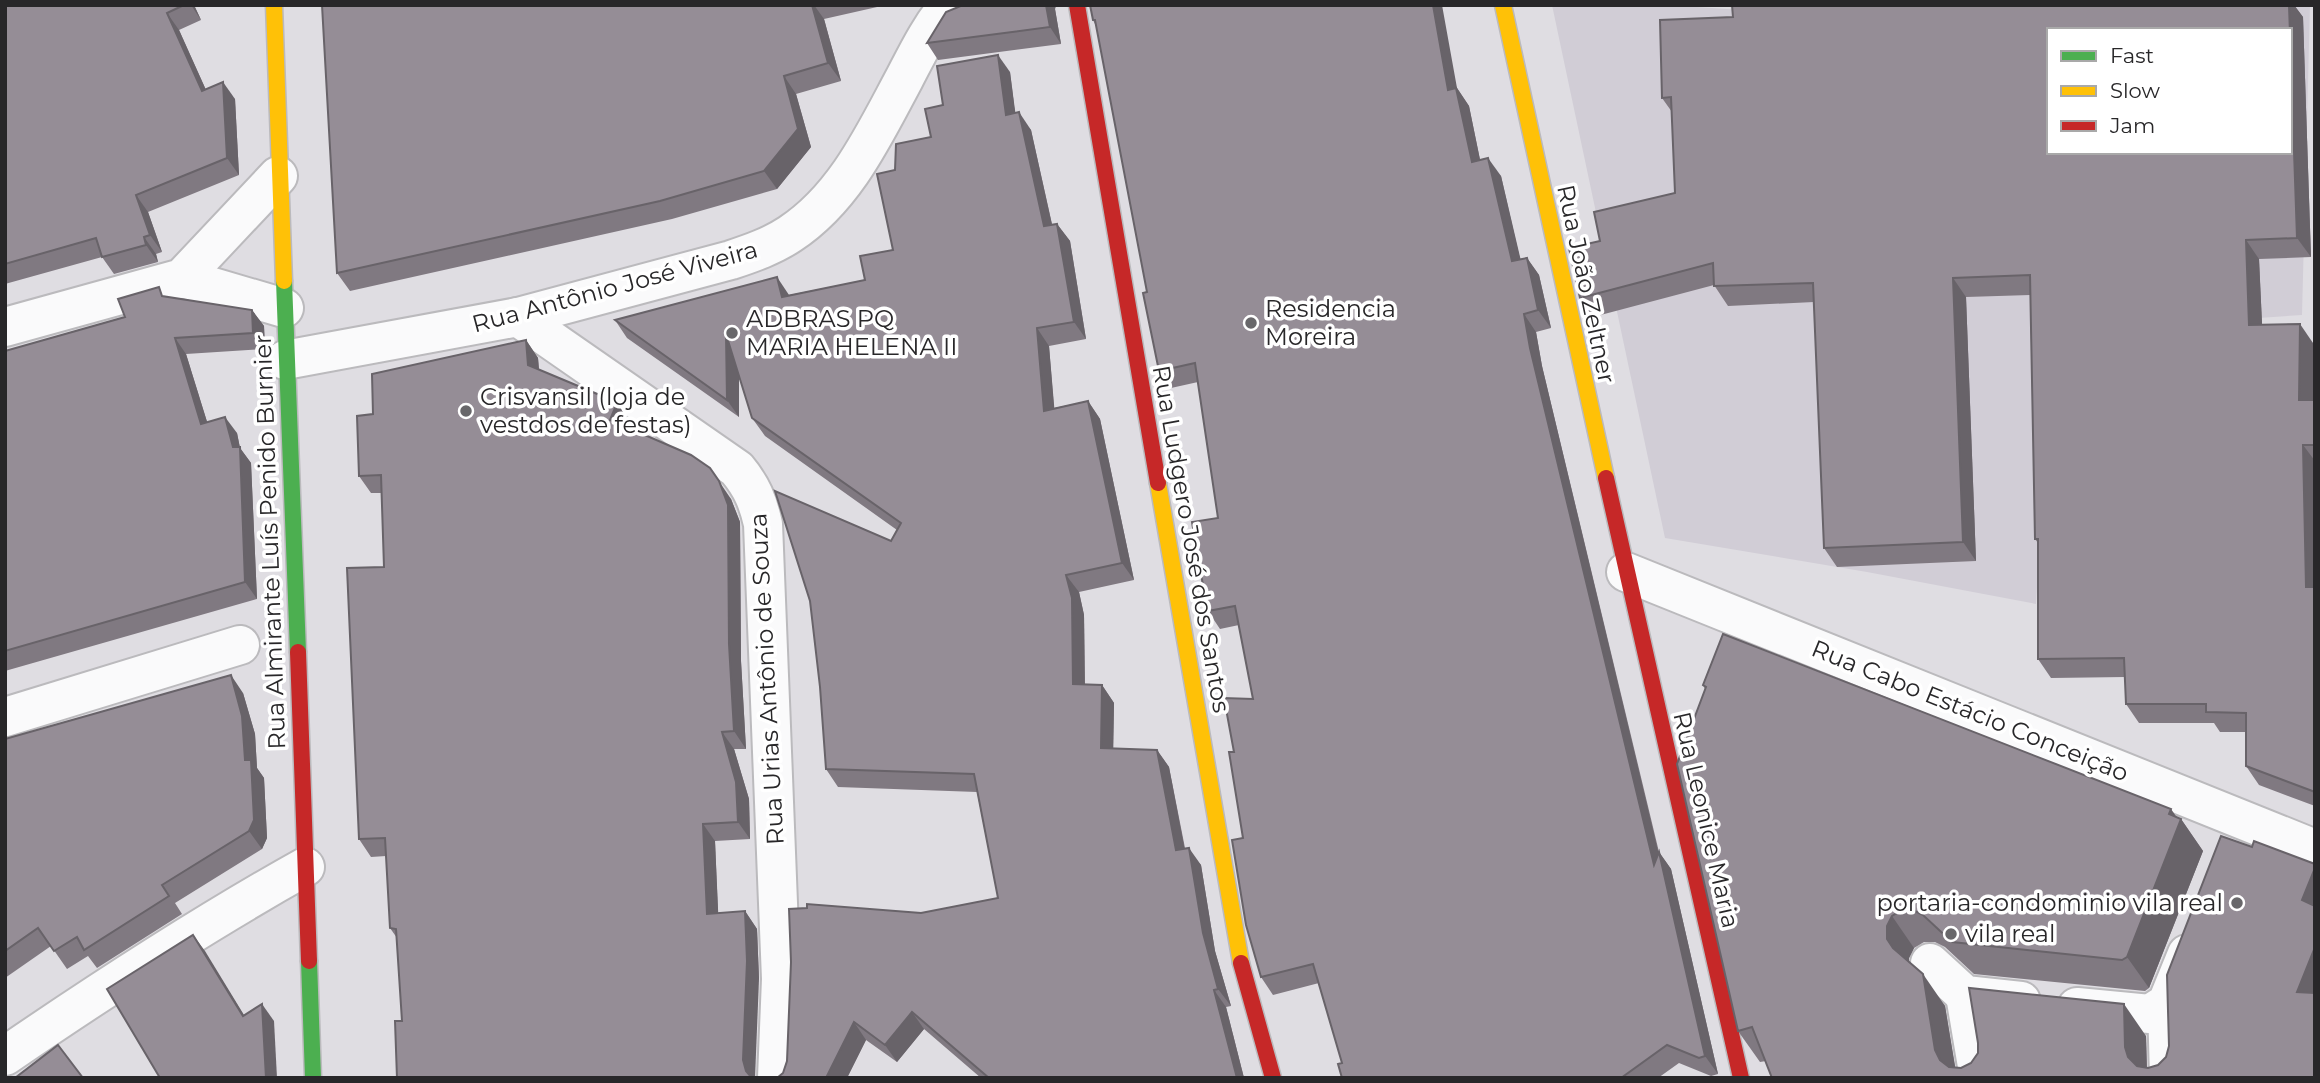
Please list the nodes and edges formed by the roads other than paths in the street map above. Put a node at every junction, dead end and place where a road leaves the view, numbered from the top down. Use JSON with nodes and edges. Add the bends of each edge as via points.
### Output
{"nodes":[{"id":1,"x":274,"y":5,"type":"edge"},
{"id":2,"x":948,"y":5,"type":"edge"},
{"id":3,"x":1077,"y":5,"type":"edge"},
{"id":4,"x":1503,"y":5,"type":"edge"},
{"id":5,"x":278,"y":176,"type":"junction"},
{"id":6,"x":182,"y":278,"type":"junction"},
{"id":7,"x":284,"y":308,"type":"junction"},
{"id":8,"x":518,"y":317,"type":"junction"},
{"id":9,"x":5,"y":327,"type":"edge"},
{"id":10,"x":285,"y":360,"type":"junction"},
{"id":11,"x":1626,"y":572,"type":"junction"},
{"id":12,"x":240,"y":645,"type":"dead end"},
{"id":13,"x":5,"y":717,"type":"edge"},
{"id":14,"x":2239,"y":818,"type":"junction"},
{"id":15,"x":2315,"y":849,"type":"edge"},
{"id":16,"x":2225,"y":855,"type":"edge"},
{"id":17,"x":305,"y":867,"type":"junction"},
{"id":18,"x":2202,"y":917,"type":"edge"},
{"id":19,"x":1930,"y":963,"type":"edge"},
{"id":20,"x":1965,"y":995,"type":"junction"},
{"id":21,"x":2167,"y":1003,"type":"junction"},
{"id":22,"x":5,"y":1056,"type":"edge"},
{"id":23,"x":313,"y":1078,"type":"edge"},
{"id":24,"x":776,"y":1078,"type":"edge"},
{"id":25,"x":1273,"y":1078,"type":"edge"},
{"id":26,"x":1741,"y":1078,"type":"edge"},
{"id":27,"x":1979,"y":1078,"type":"edge"},
{"id":28,"x":2169,"y":1078,"type":"edge"}],
"edges":[{"from":1,"to":5,"type":"street","name":"Rua Almirante Luís Penido Burnier"},
{"from":2,"to":8,"type":"street","name":"Rua Antônio José Viveira","via":[[856,165],[830,199],[792,233],[731,260]]},
{"from":3,"to":25,"type":"street","name":"Rua Ludgero José dos Santos","via":[[1237,947]]},
{"from":4,"to":11,"type":"street","name":"Rua João Zeltner"},
{"from":5,"to":6,"type":"street"},
{"from":5,"to":7,"type":"street","name":"Rua Almirante Luís Penido Burnier"},
{"from":6,"to":7,"type":"street"},
{"from":6,"to":9,"type":"street"},
{"from":7,"to":10,"type":"street","name":"Rua Almirante Luís Penido Burnier"},
{"from":8,"to":10,"type":"street","name":"Rua Antônio José Viveira"},
{"from":8,"to":24,"type":"street","name":"Rua Urias Antônio de Souza","via":[[737,469],[756,496],[763,524],[781,979]]},
{"from":10,"to":17,"type":"street","name":"Rua Almirante Luís Penido Burnier"},
{"from":11,"to":14,"type":"street","name":"Rua Cabo Estácio Conceição"},
{"from":11,"to":26,"type":"street","name":"Rua Leonice Maria"},
{"from":12,"to":13,"type":"street"},
{"from":14,"to":15,"type":"street","name":"Rua Cabo Estácio Conceição"},
{"from":14,"to":16,"type":"street"},
{"from":17,"to":22,"type":"street","via":[[106,987]]},
{"from":17,"to":23,"type":"street","name":"Rua Almirante Luís Penido Burnier"},
{"from":18,"to":21,"type":"street"},
{"from":19,"to":20,"type":"street"},
{"from":20,"to":21,"type":"street","via":[[2150,1014]]},
{"from":20,"to":27,"type":"street"},
{"from":21,"to":28,"type":"street"}]}
